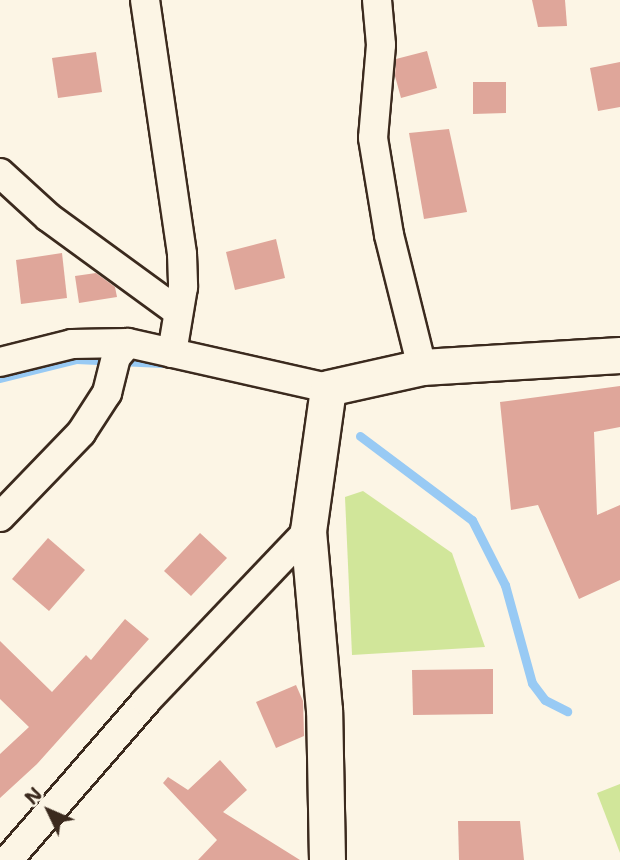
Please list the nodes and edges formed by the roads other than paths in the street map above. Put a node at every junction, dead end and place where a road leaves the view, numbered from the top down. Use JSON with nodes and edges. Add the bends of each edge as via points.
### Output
{"nodes":[{"id":1,"x":145,"y":0,"type":"edge"},
{"id":2,"x":377,"y":0,"type":"edge"},
{"id":3,"x":0,"y":173,"type":"edge"},
{"id":4,"x":177,"y":311,"type":"junction"},
{"id":5,"x":122,"y":350,"type":"junction"},
{"id":6,"x":172,"y":352,"type":"junction"},
{"id":7,"x":620,"y":355,"type":"edge"},
{"id":8,"x":0,"y":362,"type":"edge"},
{"id":9,"x":422,"y":367,"type":"junction"},
{"id":10,"x":328,"y":388,"type":"junction"},
{"id":11,"x":0,"y":517,"type":"edge"},
{"id":12,"x":308,"y":531,"type":"junction"},
{"id":13,"x":8,"y":860,"type":"edge"},
{"id":14,"x":327,"y":860,"type":"edge"}],
"edges":[{"from":1,"to":4,"type":"street","via":[[178,210],[183,287]]},
{"from":2,"to":9,"type":"street","via":[[381,45],[373,138],[389,235]]},
{"from":3,"to":4,"type":"street","via":[[48,218]]},
{"from":4,"to":6,"type":"street"},
{"from":5,"to":6,"type":"street"},
{"from":5,"to":8,"type":"street","via":[[72,344]]},
{"from":5,"to":11,"type":"street","via":[[107,393],[81,433]]},
{"from":6,"to":10,"type":"street"},
{"from":7,"to":9,"type":"street"},
{"from":9,"to":10,"type":"street"},
{"from":10,"to":12,"type":"street"},
{"from":12,"to":13,"type":"street","via":[[146,701]]},
{"from":12,"to":14,"type":"street","via":[[324,710]]}]}
